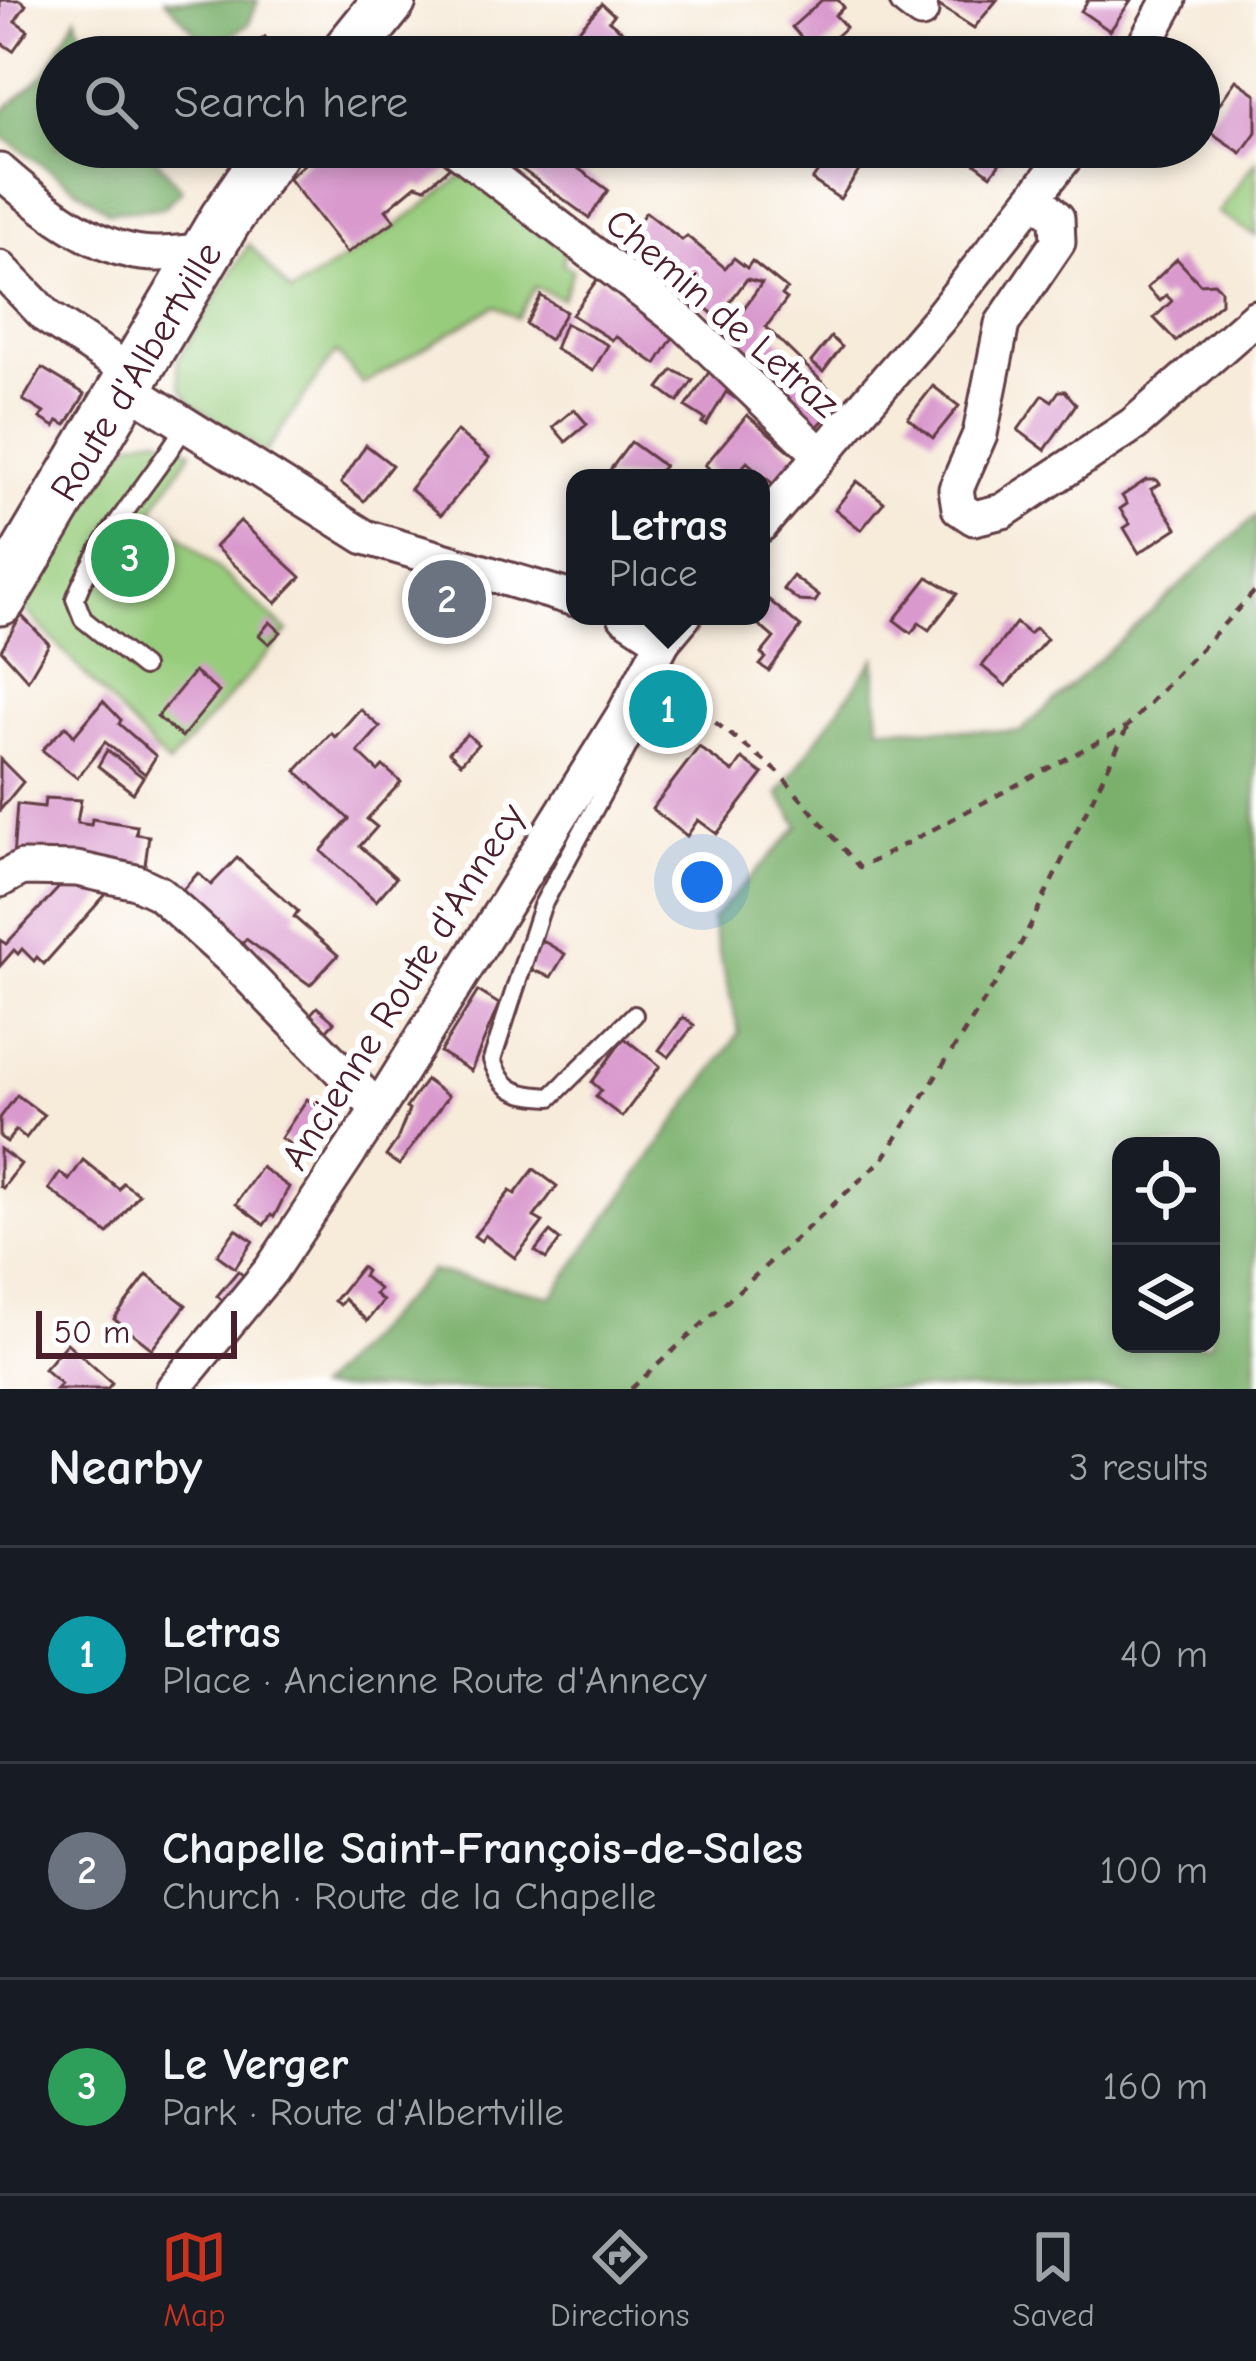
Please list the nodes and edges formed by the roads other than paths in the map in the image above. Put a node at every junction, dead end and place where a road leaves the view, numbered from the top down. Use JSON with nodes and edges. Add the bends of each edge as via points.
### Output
{"nodes":[{"id":1,"x":390,"y":0,"type":"edge"},
{"id":2,"x":1168,"y":0,"type":"edge"},
{"id":3,"x":369,"y":36,"type":"edge"},
{"id":4,"x":1149,"y":36,"type":"edge"},
{"id":5,"x":261,"y":168,"type":"edge"},
{"id":6,"x":481,"y":168,"type":"edge"},
{"id":7,"x":1057,"y":168,"type":"edge"},
{"id":8,"x":0,"y":172,"type":"edge"},
{"id":9,"x":1036,"y":197,"type":"junction"},
{"id":10,"x":206,"y":251,"type":"junction"},
{"id":11,"x":0,"y":268,"type":"edge"},
{"id":12,"x":1256,"y":317,"type":"edge"},
{"id":13,"x":128,"y":380,"type":"junction"},
{"id":14,"x":185,"y":425,"type":"junction"},
{"id":15,"x":821,"y":454,"type":"junction"},
{"id":16,"x":770,"y":514,"type":"edge"},
{"id":17,"x":566,"y":596,"type":"edge"},
{"id":18,"x":0,"y":599,"type":"edge"},
{"id":19,"x":639,"y":625,"type":"edge"},
{"id":20,"x":665,"y":642,"type":"edge"},
{"id":21,"x":143,"y":667,"type":"dead end"},
{"id":22,"x":624,"y":714,"type":"junction"},
{"id":23,"x":0,"y":880,"type":"edge"},
{"id":24,"x":634,"y":1015,"type":"dead end"},
{"id":25,"x":378,"y":1109,"type":"junction"},
{"id":26,"x":173,"y":1389,"type":"edge"}],
"edges":[{"from":1,"to":3,"type":"main road"},
{"from":2,"to":4,"type":"street"},
{"from":5,"to":10,"type":"main road","name":"Route d'Albertville"},
{"from":6,"to":15,"type":"street","name":"Chemin de Letraz","via":[[686,325]]},
{"from":7,"to":9,"type":"street"},
{"from":8,"to":10,"type":"street","via":[[108,244],[133,252]]},
{"from":9,"to":12,"type":"street","via":[[1057,218],[1058,242],[1001,324],[980,434],[956,489],[959,508],[974,518],[1003,511],[1135,424]]},
{"from":9,"to":15,"type":"street"},
{"from":10,"to":13,"type":"main road","name":"Route d'Albertville"},
{"from":11,"to":13,"type":"street"},
{"from":13,"to":14,"type":"street"},
{"from":13,"to":18,"type":"main road","name":"Route d'Albertville"},
{"from":14,"to":17,"type":"street","via":[[365,537]]},
{"from":14,"to":21,"type":"lane","via":[[75,598],[83,619]]},
{"from":15,"to":16,"type":"street"},
{"from":19,"to":20,"type":"street"},
{"from":20,"to":22,"type":"street","name":"Ancienne Route d'Annecy"},
{"from":22,"to":24,"type":"lane","via":[[633,723],[631,741],[542,906],[492,1060],[499,1081],[523,1095],[550,1097]]},
{"from":22,"to":25,"type":"street","name":"Ancienne Route d'Annecy"},
{"from":23,"to":25,"type":"street","via":[[22,868],[77,868],[159,893]]},
{"from":25,"to":26,"type":"street","name":"Ancienne Route d'Annecy","via":[[272,1270]]}]}
